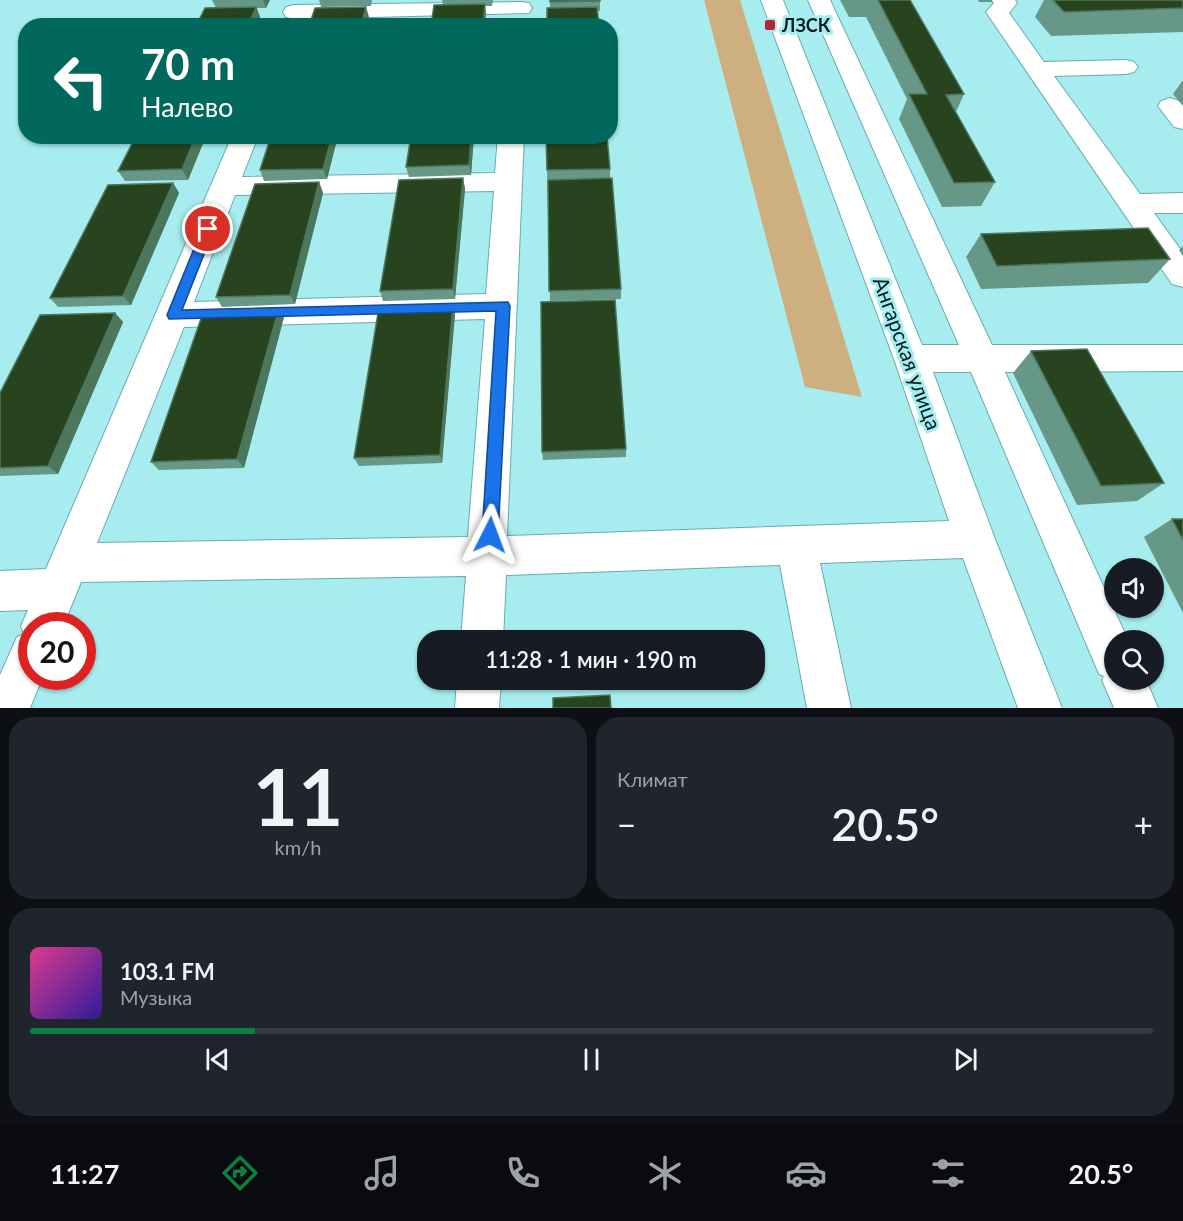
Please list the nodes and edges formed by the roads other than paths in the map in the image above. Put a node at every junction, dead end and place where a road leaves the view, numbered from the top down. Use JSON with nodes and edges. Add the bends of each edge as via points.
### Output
{"nodes":[{"id":1,"x":772,"y":0,"type":"edge"},
{"id":2,"x":819,"y":0,"type":"edge"},
{"id":3,"x":1003,"y":0,"type":"edge"},
{"id":4,"x":521,"y":11,"type":"edge"},
{"id":5,"x":294,"y":13,"type":"edge"},
{"id":6,"x":1126,"y":67,"type":"dead end"},
{"id":7,"x":1037,"y":69,"type":"junction"},
{"id":8,"x":242,"y":144,"type":"edge"},
{"id":9,"x":510,"y":144,"type":"edge"},
{"id":10,"x":508,"y":182,"type":"junction"},
{"id":11,"x":225,"y":186,"type":"junction"},
{"id":12,"x":1183,"y":203,"type":"edge"},
{"id":13,"x":1132,"y":204,"type":"junction"},
{"id":14,"x":1183,"y":276,"type":"edge"},
{"id":15,"x":503,"y":306,"type":"junction"},
{"id":16,"x":173,"y":315,"type":"junction"},
{"id":17,"x":1183,"y":358,"type":"edge"},
{"id":18,"x":911,"y":359,"type":"junction"},
{"id":19,"x":982,"y":359,"type":"junction"},
{"id":20,"x":975,"y":539,"type":"junction"},
{"id":21,"x":796,"y":545,"type":"junction"},
{"id":22,"x":489,"y":556,"type":"junction"},
{"id":23,"x":64,"y":576,"type":"junction"},
{"id":24,"x":0,"y":591,"type":"edge"},
{"id":25,"x":48,"y":612,"type":"edge"},
{"id":26,"x":483,"y":630,"type":"edge"},
{"id":27,"x":1104,"y":636,"type":"edge"},
{"id":28,"x":18,"y":685,"type":"edge"},
{"id":29,"x":478,"y":690,"type":"edge"},
{"id":30,"x":1128,"y":690,"type":"edge"},
{"id":31,"x":8,"y":708,"type":"edge"},
{"id":32,"x":477,"y":708,"type":"edge"},
{"id":33,"x":829,"y":708,"type":"edge"},
{"id":34,"x":1040,"y":708,"type":"edge"},
{"id":35,"x":1136,"y":708,"type":"edge"}],
"edges":[{"from":1,"to":18,"type":"street","name":"Ангарская улица"},
{"from":2,"to":19,"type":"street"},
{"from":3,"to":7,"type":"street","via":[[1006,3],[997,12]]},
{"from":4,"to":5,"type":"street"},
{"from":6,"to":7,"type":"street"},
{"from":7,"to":13,"type":"street"},
{"from":8,"to":11,"type":"street"},
{"from":9,"to":10,"type":"street"},
{"from":10,"to":11,"type":"street"},
{"from":10,"to":15,"type":"street"},
{"from":11,"to":16,"type":"street"},
{"from":12,"to":13,"type":"street"},
{"from":13,"to":14,"type":"street"},
{"from":15,"to":16,"type":"street"},
{"from":15,"to":22,"type":"street"},
{"from":16,"to":23,"type":"street"},
{"from":17,"to":19,"type":"street"},
{"from":18,"to":19,"type":"street"},
{"from":18,"to":20,"type":"street","name":"Ангарская улица"},
{"from":19,"to":27,"type":"street"},
{"from":20,"to":21,"type":"street"},
{"from":20,"to":34,"type":"street","name":"Ангарская улица"},
{"from":21,"to":22,"type":"street"},
{"from":21,"to":33,"type":"street"},
{"from":22,"to":23,"type":"street"},
{"from":22,"to":26,"type":"street"},
{"from":23,"to":24,"type":"street"},
{"from":23,"to":25,"type":"street"},
{"from":28,"to":31,"type":"street"},
{"from":29,"to":32,"type":"street"},
{"from":30,"to":35,"type":"street"}]}
